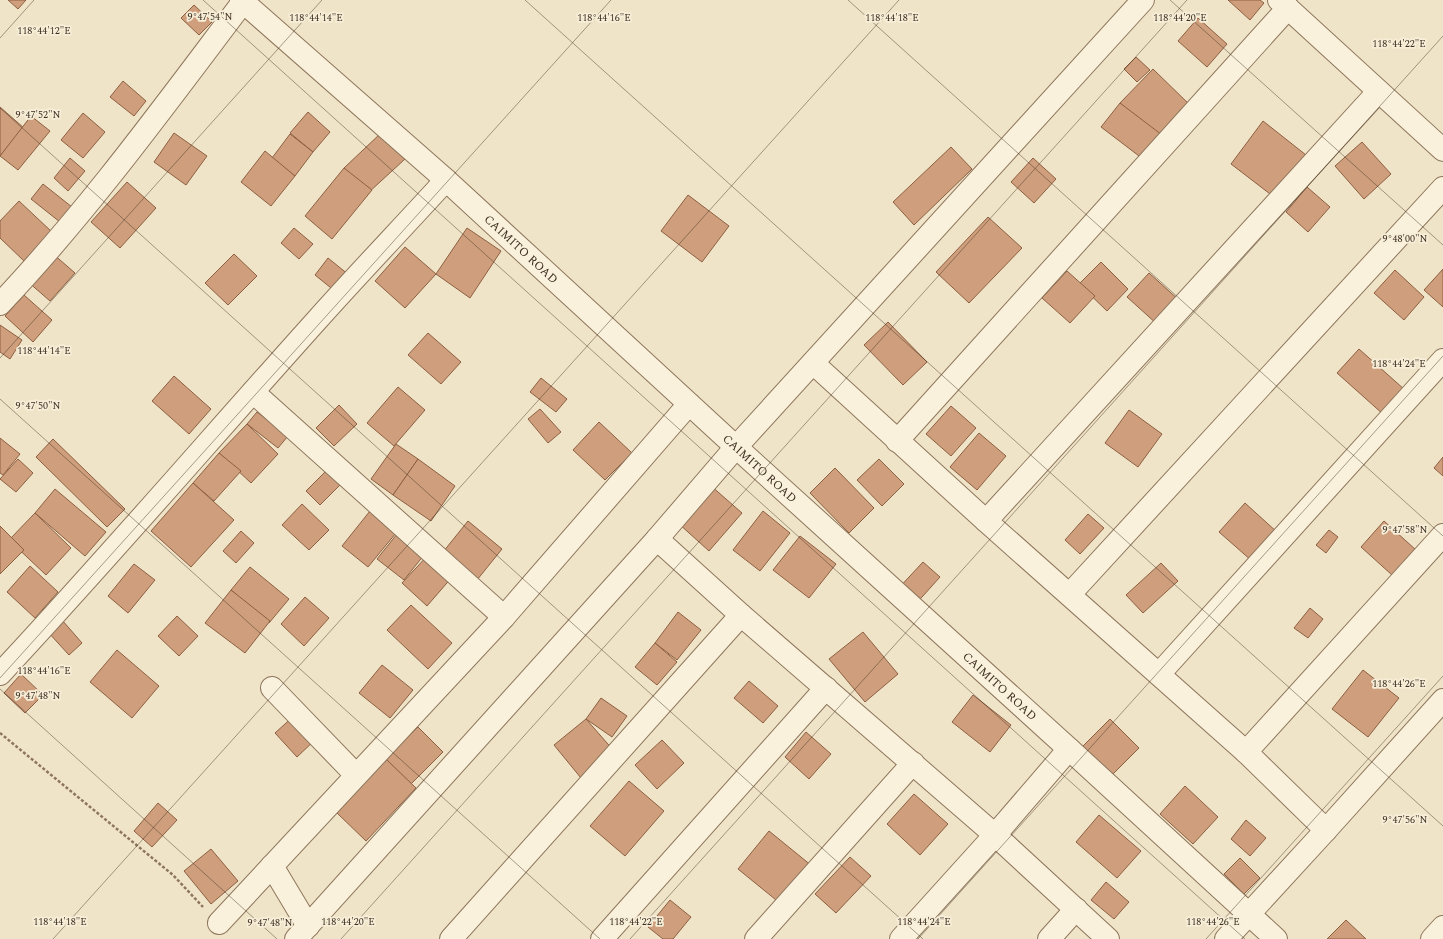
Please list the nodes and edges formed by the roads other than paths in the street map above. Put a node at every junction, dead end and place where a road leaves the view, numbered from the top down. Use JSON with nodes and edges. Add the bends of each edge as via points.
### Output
{"nodes":[{"id":1,"x":1142,"y":0,"type":"edge"},
{"id":2,"x":242,"y":1,"type":"edge"},
{"id":3,"x":1284,"y":4,"type":"edge"},
{"id":4,"x":1378,"y":92,"type":"junction"},
{"id":5,"x":1443,"y":150,"type":"edge"},
{"id":6,"x":446,"y":180,"type":"junction"},
{"id":7,"x":1443,"y":188,"type":"edge"},
{"id":8,"x":0,"y":304,"type":"edge"},
{"id":9,"x":1443,"y":360,"type":"edge"},
{"id":10,"x":813,"y":363,"type":"junction"},
{"id":11,"x":253,"y":392,"type":"junction"},
{"id":12,"x":689,"y":404,"type":"junction"},
{"id":13,"x":897,"y":441,"type":"junction"},
{"id":14,"x":736,"y":447,"type":"junction"},
{"id":15,"x":986,"y":521,"type":"junction"},
{"id":16,"x":1443,"y":535,"type":"edge"},
{"id":17,"x":657,"y":539,"type":"junction"},
{"id":18,"x":1070,"y":594,"type":"junction"},
{"id":19,"x":741,"y":615,"type":"junction"},
{"id":20,"x":504,"y":617,"type":"junction"},
{"id":21,"x":0,"y":674,"type":"edge"},
{"id":22,"x":1159,"y":674,"type":"junction"},
{"id":23,"x":272,"y":688,"type":"dead end"},
{"id":24,"x":826,"y":688,"type":"junction"},
{"id":25,"x":1443,"y":700,"type":"edge"},
{"id":26,"x":1069,"y":749,"type":"junction"},
{"id":27,"x":1246,"y":752,"type":"junction"},
{"id":28,"x":913,"y":763,"type":"junction"},
{"id":29,"x":356,"y":775,"type":"junction"},
{"id":30,"x":1326,"y":830,"type":"junction"},
{"id":31,"x":995,"y":836,"type":"junction"},
{"id":32,"x":272,"y":866,"type":"junction"},
{"id":33,"x":1076,"y":909,"type":"junction"},
{"id":34,"x":1248,"y":914,"type":"junction"},
{"id":35,"x":219,"y":923,"type":"road end"},
{"id":36,"x":1443,"y":927,"type":"edge"},
{"id":37,"x":302,"y":932,"type":"edge"},
{"id":38,"x":451,"y":939,"type":"edge"},
{"id":39,"x":602,"y":939,"type":"edge"},
{"id":40,"x":756,"y":939,"type":"edge"},
{"id":41,"x":901,"y":939,"type":"edge"},
{"id":42,"x":1050,"y":939,"type":"edge"},
{"id":43,"x":1108,"y":939,"type":"edge"},
{"id":44,"x":1226,"y":939,"type":"edge"},
{"id":45,"x":1276,"y":939,"type":"edge"},
{"id":46,"x":1432,"y":939,"type":"edge"}],
"edges":[{"from":1,"to":10,"type":"street"},
{"from":2,"to":6,"type":"street","name":"CAIMITO ROAD"},
{"from":2,"to":8,"type":"street","via":[[111,176]]},
{"from":3,"to":4,"type":"street"},
{"from":3,"to":13,"type":"street"},
{"from":4,"to":5,"type":"street"},
{"from":4,"to":15,"type":"street"},
{"from":6,"to":11,"type":"street"},
{"from":6,"to":12,"type":"street","name":"CAIMITO ROAD"},
{"from":7,"to":18,"type":"street"},
{"from":9,"to":22,"type":"street"},
{"from":10,"to":13,"type":"street"},
{"from":10,"to":14,"type":"street"},
{"from":11,"to":20,"type":"street"},
{"from":11,"to":21,"type":"street","via":[[137,525]]},
{"from":12,"to":14,"type":"street","name":"CAIMITO ROAD"},
{"from":12,"to":20,"type":"street"},
{"from":13,"to":15,"type":"street"},
{"from":14,"to":17,"type":"street"},
{"from":14,"to":26,"type":"street","name":"CAIMITO ROAD"},
{"from":15,"to":18,"type":"street"},
{"from":16,"to":27,"type":"street"},
{"from":17,"to":19,"type":"street"},
{"from":17,"to":37,"type":"street"},
{"from":18,"to":22,"type":"street"},
{"from":19,"to":24,"type":"street"},
{"from":19,"to":38,"type":"street"},
{"from":20,"to":29,"type":"street"},
{"from":22,"to":27,"type":"street"},
{"from":23,"to":29,"type":"street"},
{"from":24,"to":28,"type":"street"},
{"from":24,"to":39,"type":"street"},
{"from":25,"to":30,"type":"street"},
{"from":26,"to":31,"type":"street"},
{"from":26,"to":34,"type":"street","name":"CAIMITO ROAD"},
{"from":27,"to":30,"type":"street"},
{"from":28,"to":31,"type":"street"},
{"from":28,"to":40,"type":"street"},
{"from":29,"to":32,"type":"street"},
{"from":30,"to":34,"type":"street"},
{"from":31,"to":33,"type":"street"},
{"from":31,"to":41,"type":"street"},
{"from":32,"to":35,"type":"street"},
{"from":32,"to":37,"type":"street"},
{"from":33,"to":42,"type":"street"},
{"from":33,"to":43,"type":"street"},
{"from":34,"to":44,"type":"street"},
{"from":34,"to":45,"type":"street","name":"CAIMITO ROAD"},
{"from":36,"to":46,"type":"street"}]}
